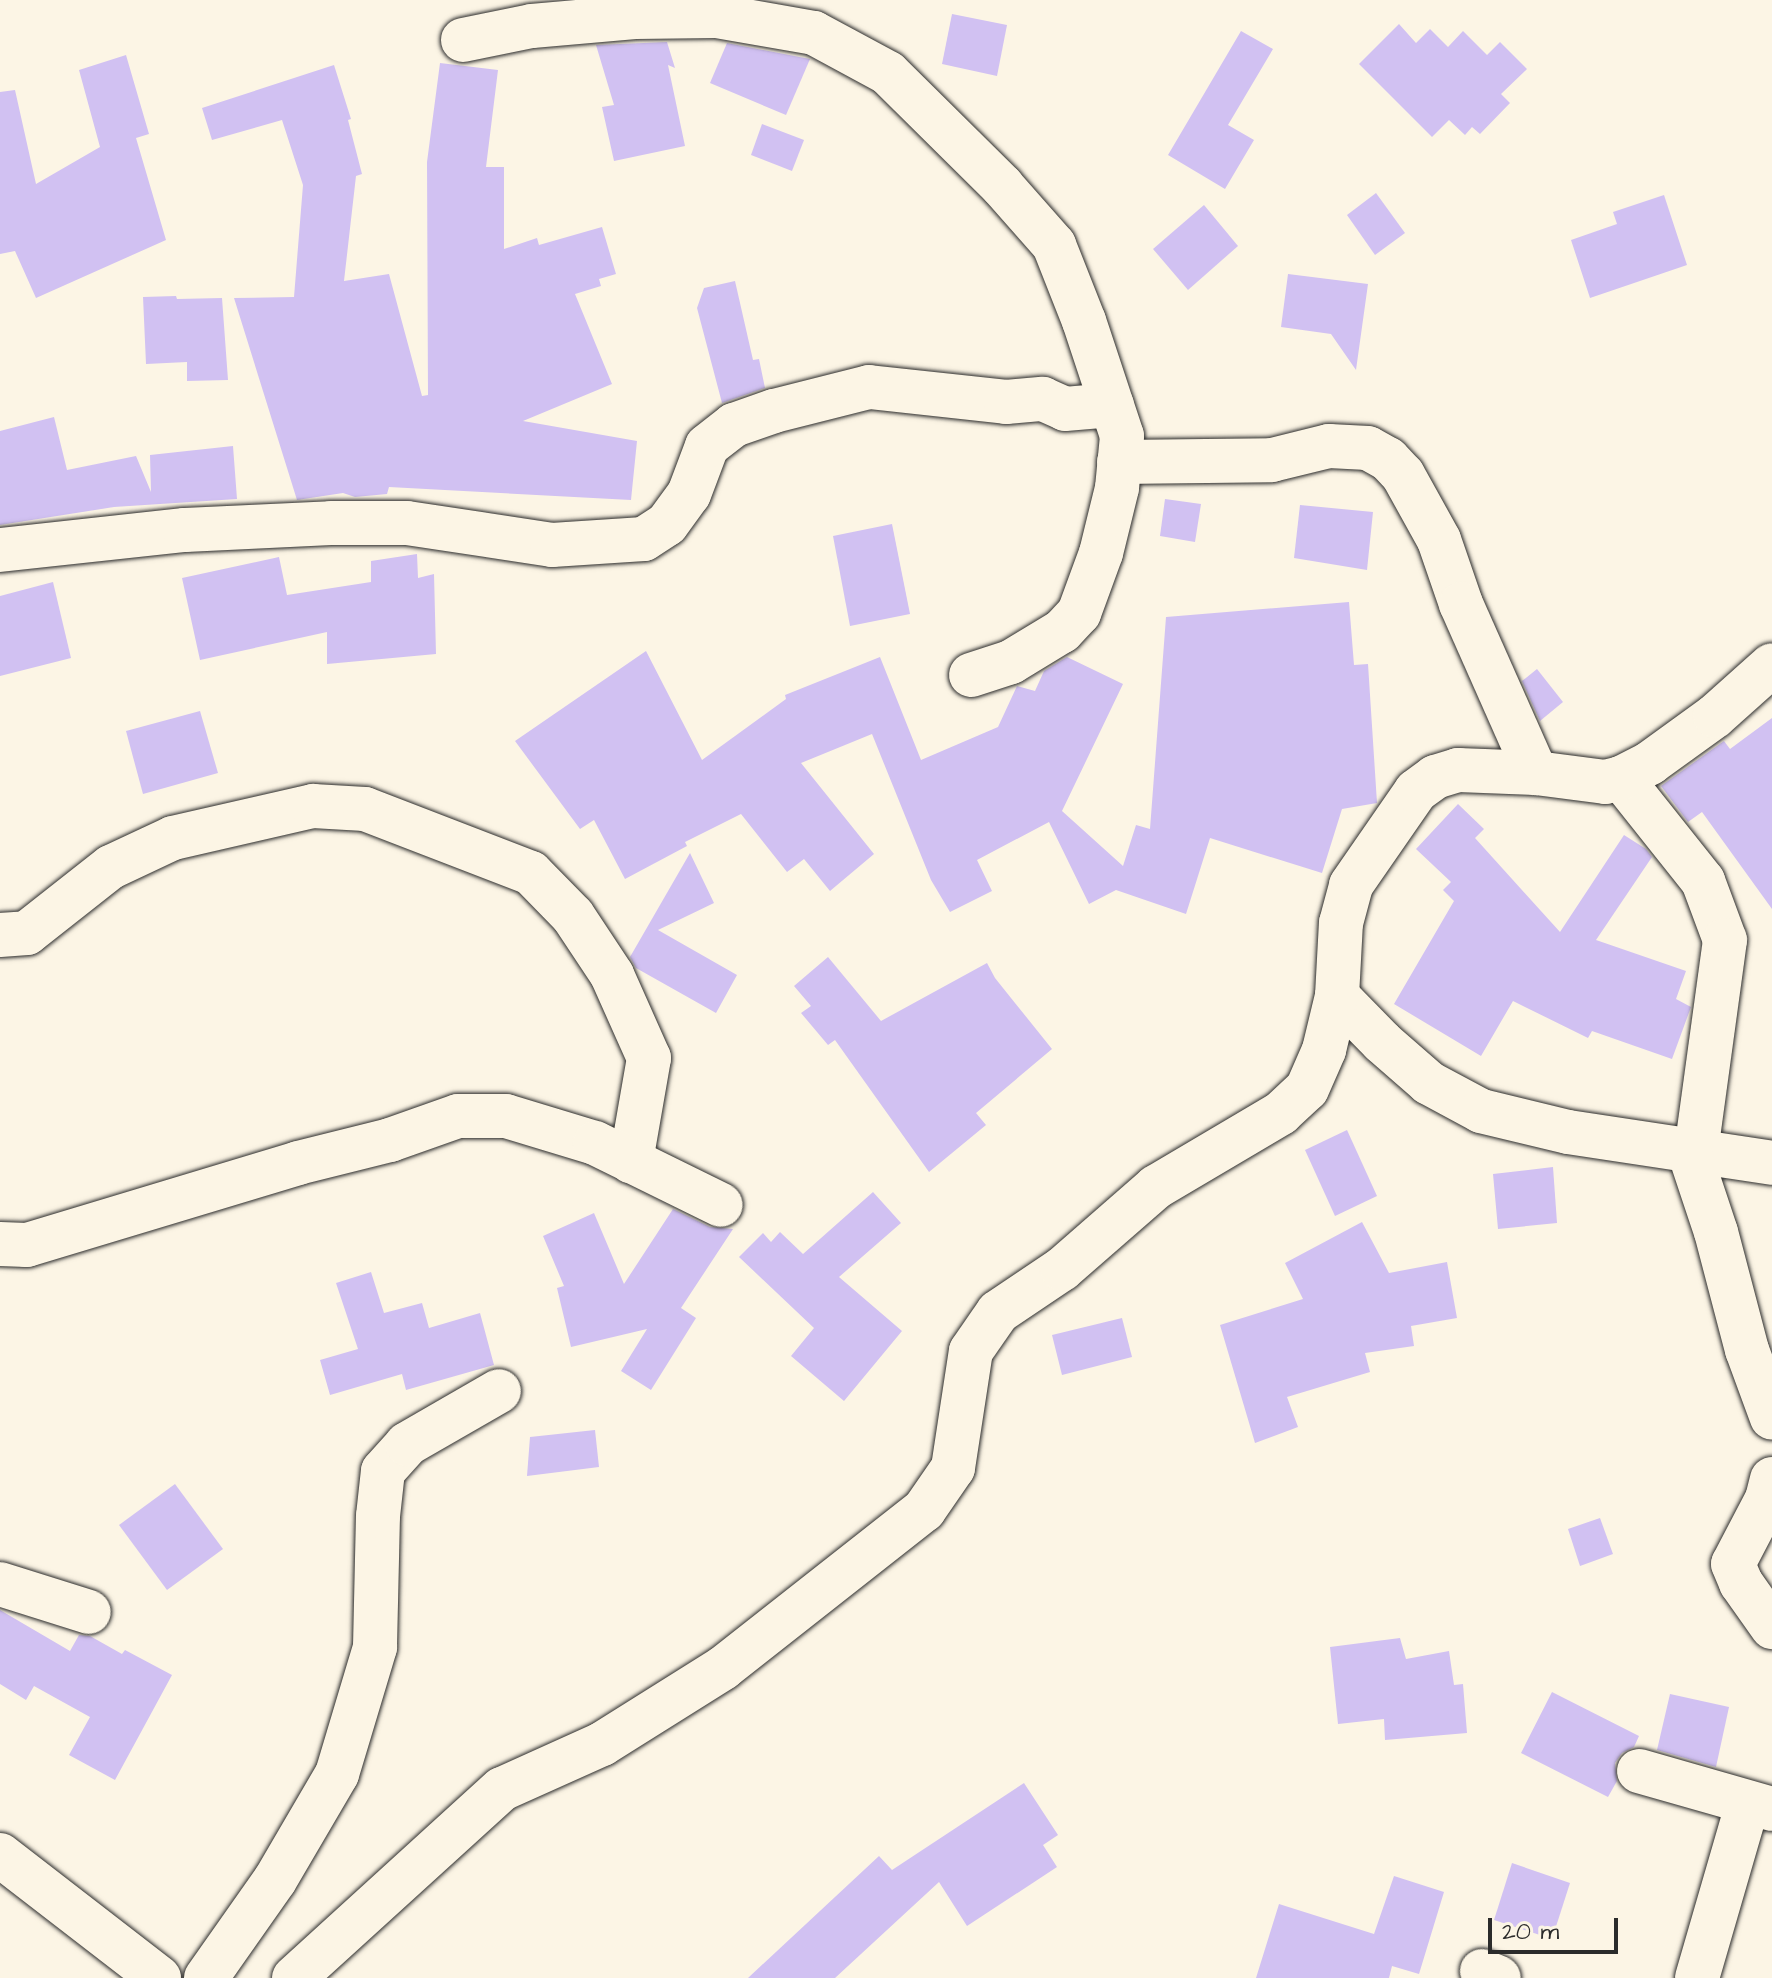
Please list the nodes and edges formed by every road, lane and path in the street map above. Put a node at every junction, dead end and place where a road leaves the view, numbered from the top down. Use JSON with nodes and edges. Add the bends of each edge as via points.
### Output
{"nodes":[{"id":1,"x":533,"y":13,"type":"edge"},
{"id":2,"x":463,"y":40,"type":"dead end"},
{"id":3,"x":1112,"y":405,"type":"junction"},
{"id":4,"x":1119,"y":462,"type":"junction"},
{"id":5,"x":0,"y":550,"type":"edge"},
{"id":6,"x":1772,"y":665,"type":"edge"},
{"id":7,"x":971,"y":675,"type":"dead end"},
{"id":8,"x":1536,"y":773,"type":"junction"},
{"id":9,"x":1621,"y":778,"type":"junction"},
{"id":10,"x":0,"y":935,"type":"edge"},
{"id":11,"x":1337,"y":996,"type":"junction"},
{"id":12,"x":1692,"y":1152,"type":"junction"},
{"id":13,"x":631,"y":1161,"type":"junction"},
{"id":14,"x":1772,"y":1163,"type":"edge"},
{"id":15,"x":721,"y":1205,"type":"dead end"},
{"id":16,"x":0,"y":1244,"type":"edge"},
{"id":17,"x":499,"y":1391,"type":"dead end"},
{"id":18,"x":1772,"y":1418,"type":"edge"},
{"id":19,"x":1772,"y":1479,"type":"edge"},
{"id":20,"x":0,"y":1584,"type":"edge"},
{"id":21,"x":89,"y":1612,"type":"dead end"},
{"id":22,"x":1772,"y":1627,"type":"edge"},
{"id":23,"x":1639,"y":1771,"type":"dead end"},
{"id":24,"x":1760,"y":1806,"type":"edge"},
{"id":25,"x":0,"y":1855,"type":"edge"},
{"id":26,"x":159,"y":1978,"type":"edge"},
{"id":27,"x":206,"y":1978,"type":"edge"},
{"id":28,"x":294,"y":1978,"type":"edge"},
{"id":29,"x":1697,"y":1978,"type":"edge"}],
"edges":[{"from":1,"to":2,"type":"street"},
{"from":1,"to":3,"type":"street","via":[[717,16],[814,33],[888,73],[1054,245]]},
{"from":3,"to":4,"type":"street","via":[[1122,436]]},
{"from":3,"to":5,"type":"street","via":[[1065,409],[1043,399],[1006,402],[869,387],[774,411],[734,425],[707,446],[689,494],[667,524],[644,539],[552,545],[407,523],[331,523],[185,530]]},
{"from":4,"to":7,"type":"street","via":[[1101,553],[1079,613],[1062,631],[1011,662]]},
{"from":4,"to":8,"type":"street","via":[[1272,460],[1329,446],[1368,448],[1388,459],[1403,475],[1439,540],[1461,604]]},
{"from":6,"to":9,"type":"street","via":[[1715,716]]},
{"from":8,"to":9,"type":"street","via":[[1605,782]]},
{"from":8,"to":11,"type":"street","via":[[1458,770],[1435,777],[1416,791],[1351,885],[1341,923]]},
{"from":9,"to":12,"type":"street","via":[[1703,881],[1725,940]]},
{"from":10,"to":13,"type":"street","via":[[27,933],[111,867],[173,838],[313,806],[365,809],[531,873],[573,916],[612,975],[649,1058]]},
{"from":11,"to":12,"type":"street","via":[[1429,1083],[1481,1111],[1568,1132]]},
{"from":11,"to":28,"type":"street","via":[[1324,1050],[1307,1089],[1281,1113],[1156,1187],[1062,1269],[998,1312],[971,1351],[953,1468],[924,1510],[723,1668],[602,1744],[502,1789]]},
{"from":12,"to":14,"type":"street"},
{"from":12,"to":18,"type":"street","via":[[1747,1350]]},
{"from":13,"to":15,"type":"street"},
{"from":13,"to":16,"type":"street","via":[[530,1122],[458,1116],[27,1245]]},
{"from":17,"to":27,"type":"street","via":[[407,1444],[383,1471],[375,1647],[337,1774],[275,1880]]},
{"from":19,"to":22,"type":"street","via":[[1733,1564]]},
{"from":20,"to":21,"type":"street"},
{"from":23,"to":24,"type":"street"},
{"from":24,"to":29,"type":"street"},
{"from":25,"to":26,"type":"street"}]}
